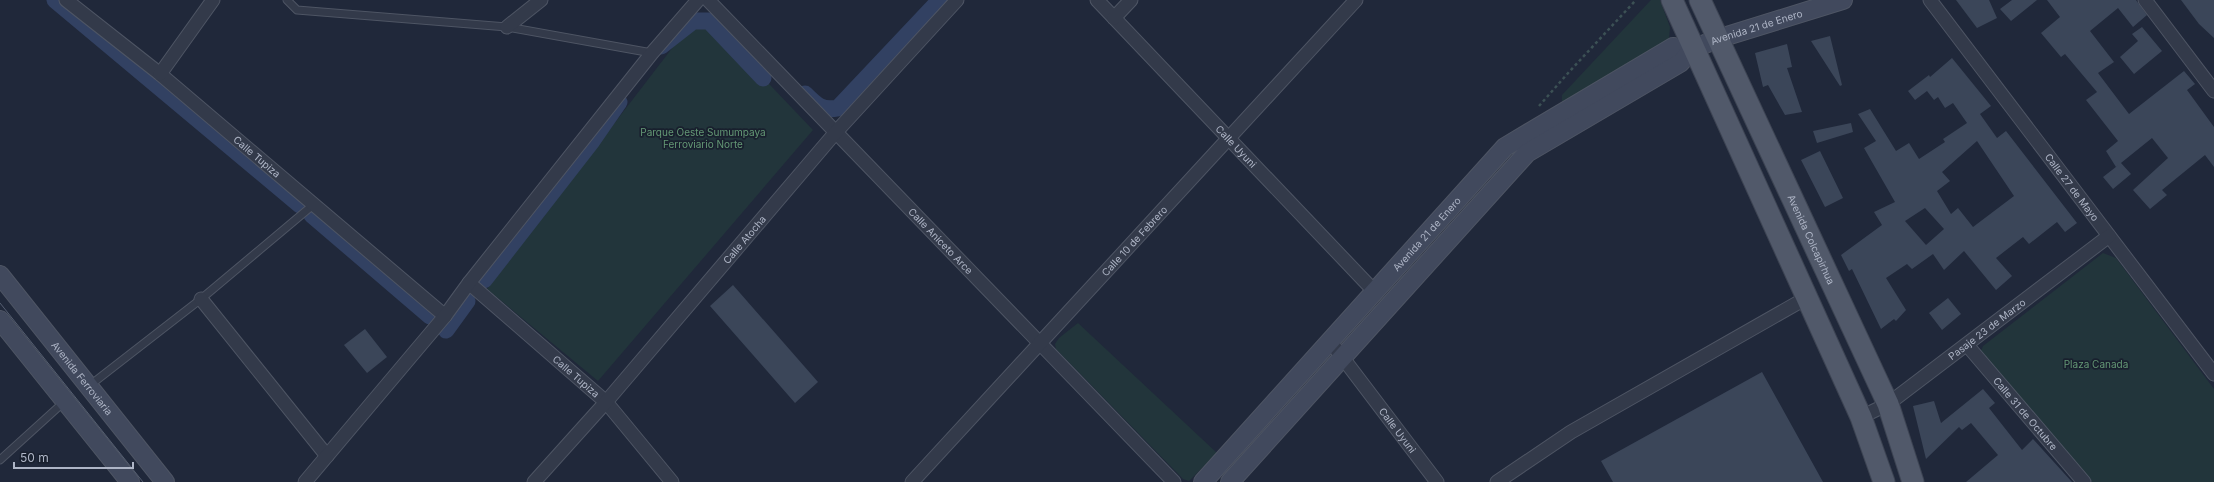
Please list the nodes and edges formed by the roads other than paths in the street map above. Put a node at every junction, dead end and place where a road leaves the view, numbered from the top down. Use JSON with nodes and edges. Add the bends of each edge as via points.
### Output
{"nodes":[{"id":1,"x":66,"y":0,"type":"edge"},
{"id":2,"x":213,"y":0,"type":"edge"},
{"id":3,"x":287,"y":0,"type":"edge"},
{"id":4,"x":541,"y":0,"type":"edge"},
{"id":5,"x":698,"y":0,"type":"edge"},
{"id":6,"x":708,"y":0,"type":"edge"},
{"id":7,"x":957,"y":0,"type":"edge"},
{"id":8,"x":1097,"y":0,"type":"edge"},
{"id":9,"x":1131,"y":0,"type":"edge"},
{"id":10,"x":1356,"y":0,"type":"edge"},
{"id":11,"x":1672,"y":0,"type":"edge"},
{"id":12,"x":1700,"y":0,"type":"edge"},
{"id":13,"x":1843,"y":0,"type":"edge"},
{"id":14,"x":1930,"y":0,"type":"edge"},
{"id":15,"x":2145,"y":0,"type":"edge"},
{"id":16,"x":1114,"y":18,"type":"junction"},
{"id":17,"x":507,"y":27,"type":"junction"},
{"id":18,"x":1717,"y":39,"type":"junction"},
{"id":19,"x":1693,"y":49,"type":"junction"},
{"id":20,"x":652,"y":53,"type":"junction"},
{"id":21,"x":160,"y":74,"type":"junction"},
{"id":22,"x":2214,"y":91,"type":"edge"},
{"id":23,"x":836,"y":132,"type":"junction"},
{"id":24,"x":1229,"y":139,"type":"junction"},
{"id":25,"x":313,"y":205,"type":"junction"},
{"id":26,"x":2109,"y":236,"type":"junction"},
{"id":27,"x":0,"y":275,"type":"edge"},
{"id":28,"x":468,"y":283,"type":"junction"},
{"id":29,"x":1375,"y":292,"type":"junction"},
{"id":30,"x":1808,"y":297,"type":"junction"},
{"id":31,"x":201,"y":299,"type":"junction"},
{"id":32,"x":445,"y":316,"type":"junction"},
{"id":33,"x":0,"y":320,"type":"edge"},
{"id":34,"x":1330,"y":341,"type":"junction"},
{"id":35,"x":1040,"y":343,"type":"junction"},
{"id":36,"x":1967,"y":345,"type":"junction"},
{"id":37,"x":1342,"y":358,"type":"junction"},
{"id":38,"x":2214,"y":374,"type":"edge"},
{"id":39,"x":89,"y":386,"type":"junction"},
{"id":40,"x":65,"y":401,"type":"junction"},
{"id":41,"x":606,"y":402,"type":"junction"},
{"id":42,"x":1888,"y":404,"type":"junction"},
{"id":43,"x":1861,"y":417,"type":"junction"},
{"id":44,"x":327,"y":456,"type":"junction"},
{"id":45,"x":0,"y":460,"type":"edge"},
{"id":46,"x":130,"y":482,"type":"edge"},
{"id":47,"x":165,"y":482,"type":"edge"},
{"id":48,"x":305,"y":482,"type":"edge"},
{"id":49,"x":534,"y":482,"type":"edge"},
{"id":50,"x":672,"y":482,"type":"edge"},
{"id":51,"x":912,"y":482,"type":"edge"},
{"id":52,"x":1174,"y":482,"type":"edge"},
{"id":53,"x":1203,"y":482,"type":"edge"},
{"id":54,"x":1230,"y":482,"type":"edge"},
{"id":55,"x":1437,"y":482,"type":"edge"},
{"id":56,"x":1497,"y":482,"type":"edge"},
{"id":57,"x":1884,"y":482,"type":"edge"},
{"id":58,"x":1912,"y":482,"type":"edge"},
{"id":59,"x":2084,"y":482,"type":"edge"}],
"edges":[{"from":1,"to":21,"type":"street","name":"Calle Tupiza"},
{"from":2,"to":21,"type":"street"},
{"from":3,"to":17,"type":"lane","via":[[297,10]]},
{"from":4,"to":17,"type":"street"},
{"from":5,"to":20,"type":"street"},
{"from":6,"to":23,"type":"street","name":"Calle Aniceto Arce"},
{"from":7,"to":23,"type":"street","name":"Calle Atocha"},
{"from":8,"to":16,"type":"street","name":"Calle Uyuni"},
{"from":9,"to":16,"type":"street"},
{"from":10,"to":24,"type":"street","name":"Calle 10 de Febrero"},
{"from":11,"to":19,"type":"main road"},
{"from":12,"to":18,"type":"main road","name":"Avenida Colcapirhua"},
{"from":13,"to":18,"type":"street","name":"Avenida 21 de Enero"},
{"from":14,"to":26,"type":"street","name":"Calle 27 de Mayo"},
{"from":15,"to":22,"type":"street"},
{"from":16,"to":24,"type":"street","name":"Calle Uyuni"},
{"from":17,"to":20,"type":"lane"},
{"from":18,"to":19,"type":"street","name":"Avenida 21 de Enero"},
{"from":18,"to":42,"type":"main road","name":"Avenida Colcapirhua"},
{"from":19,"to":29,"type":"street","name":"Avenida 21 de Enero","via":[[1673,47],[1505,147]]},
{"from":19,"to":30,"type":"main road"},
{"from":19,"to":37,"type":"street","name":"Avenida 21 de Enero","via":[[1680,63],[1527,154]]},
{"from":20,"to":28,"type":"street"},
{"from":21,"to":25,"type":"street","name":"Calle Tupiza"},
{"from":23,"to":35,"type":"street","name":"Calle Aniceto Arce"},
{"from":23,"to":41,"type":"street","name":"Calle Atocha"},
{"from":24,"to":29,"type":"street","name":"Calle Uyuni"},
{"from":24,"to":35,"type":"street","name":"Calle 10 de Febrero"},
{"from":25,"to":31,"type":"lane"},
{"from":25,"to":32,"type":"street","name":"Calle Tupiza"},
{"from":26,"to":36,"type":"street","name":"Pasaje 23 de Marzo"},
{"from":26,"to":38,"type":"street","name":"Calle 27 de Mayo"},
{"from":27,"to":39,"type":"street","name":"Avenida Ferroviaria"},
{"from":28,"to":32,"type":"street"},
{"from":28,"to":41,"type":"street","name":"Calle Tupiza"},
{"from":29,"to":34,"type":"street","name":"Avenida 21 de Enero"},
{"from":30,"to":43,"type":"main road"},
{"from":30,"to":56,"type":"street","via":[[1571,432]]},
{"from":31,"to":39,"type":"lane"},
{"from":31,"to":44,"type":"street"},
{"from":32,"to":44,"type":"street"},
{"from":33,"to":40,"type":"street"},
{"from":34,"to":37,"type":"street","name":"Calle Uyuni"},
{"from":34,"to":53,"type":"street","name":"Avenida 21 de Enero"},
{"from":35,"to":51,"type":"street","name":"Calle 10 de Febrero"},
{"from":35,"to":52,"type":"street","name":"Calle Aniceto Arce"},
{"from":36,"to":42,"type":"street","name":"Pasaje 23 de Marzo"},
{"from":36,"to":59,"type":"street","name":"Calle 31 de Octubre"},
{"from":37,"to":54,"type":"street","name":"Avenida 21 de Enero"},
{"from":37,"to":55,"type":"street","name":"Calle Uyuni"},
{"from":39,"to":47,"type":"street","name":"Avenida Ferroviaria"},
{"from":40,"to":45,"type":"lane"},
{"from":40,"to":46,"type":"street"},
{"from":41,"to":49,"type":"street","name":"Calle Atocha"},
{"from":41,"to":50,"type":"street","name":"Calle Tupiza"},
{"from":42,"to":43,"type":"street","name":"Pasaje 23 de Marzo"},
{"from":42,"to":58,"type":"main road","name":"Avenida Colcapirhua"},
{"from":43,"to":57,"type":"main road"},
{"from":44,"to":48,"type":"street"}]}
